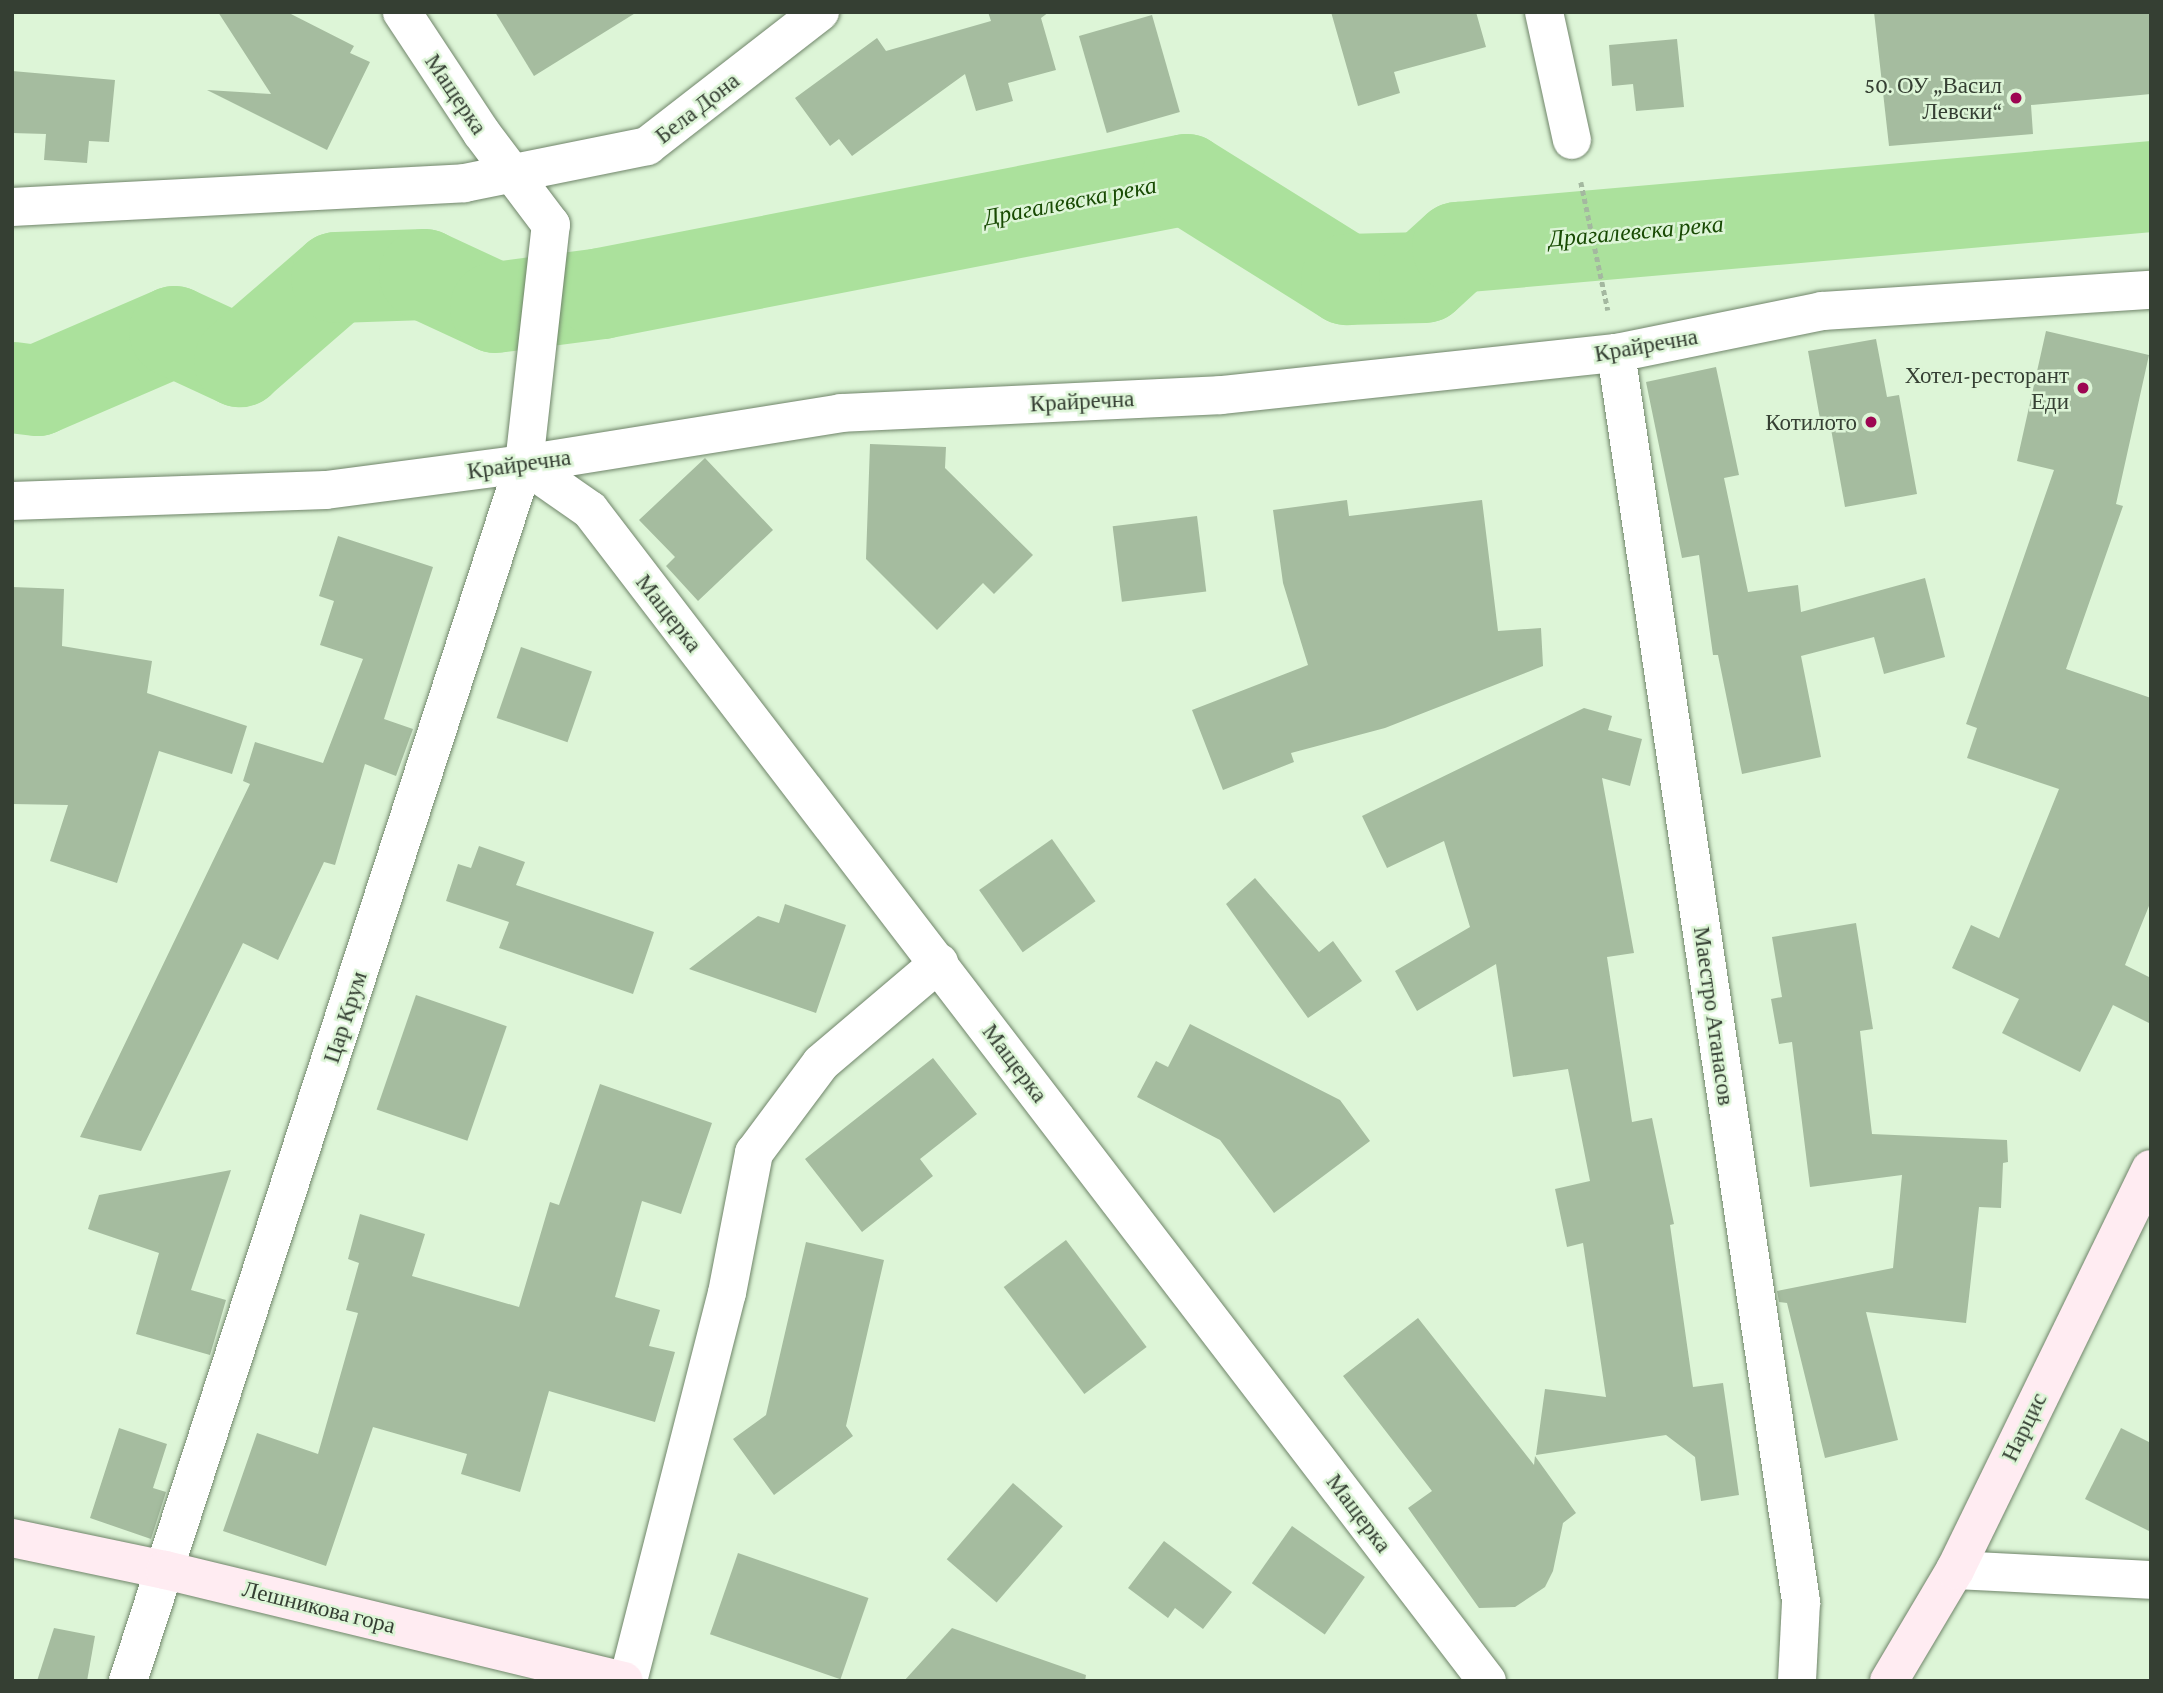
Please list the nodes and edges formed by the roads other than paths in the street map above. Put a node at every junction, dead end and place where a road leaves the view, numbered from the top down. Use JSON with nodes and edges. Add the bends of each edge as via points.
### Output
{"nodes":[{"id":1,"x":402,"y":12,"type":"edge"},
{"id":2,"x":820,"y":12,"type":"edge"},
{"id":3,"x":1544,"y":12,"type":"edge"},
{"id":4,"x":1572,"y":140,"type":"road end"},
{"id":5,"x":514,"y":173,"type":"junction"},
{"id":6,"x":12,"y":207,"type":"edge"},
{"id":7,"x":551,"y":225,"type":"joint"},
{"id":8,"x":2151,"y":290,"type":"edge"},
{"id":9,"x":1616,"y":353,"type":"junction"},
{"id":10,"x":524,"y":464,"type":"junction"},
{"id":11,"x":12,"y":501,"type":"edge"},
{"id":12,"x":939,"y":963,"type":"junction"},
{"id":13,"x":2151,"y":1169,"type":"edge"},
{"id":14,"x":12,"y":1538,"type":"edge"},
{"id":15,"x":166,"y":1570,"type":"junction"},
{"id":16,"x":1955,"y":1570,"type":"junction"},
{"id":17,"x":2151,"y":1580,"type":"edge"},
{"id":18,"x":128,"y":1681,"type":"edge"},
{"id":19,"x":626,"y":1681,"type":"edge"},
{"id":20,"x":1487,"y":1681,"type":"edge"},
{"id":21,"x":1797,"y":1681,"type":"edge"},
{"id":22,"x":1889,"y":1681,"type":"edge"}],
"edges":[{"from":1,"to":5,"type":"street","name":"Мащерка","via":[[481,132]]},
{"from":2,"to":5,"type":"street","name":"Бела Дона","via":[[647,146]]},
{"from":3,"to":4,"type":"street"},
{"from":5,"to":6,"type":"street","via":[[464,183]]},
{"from":5,"to":7,"type":"street","name":"Мащерка"},
{"from":7,"to":10,"type":"street","name":"Цар Крум"},
{"from":8,"to":9,"type":"street","name":"Крайречна","via":[[1822,311]]},
{"from":9,"to":10,"type":"street","name":"Крайречна","via":[[1222,395],[841,413]]},
{"from":9,"to":21,"type":"street","name":"Маестро Атанасов","via":[[1801,1602]]},
{"from":10,"to":11,"type":"street","name":"Крайречна","via":[[326,490]]},
{"from":10,"to":12,"type":"street","name":"Мащерка","via":[[590,510]]},
{"from":10,"to":15,"type":"street","name":"Цар Крум"},
{"from":12,"to":19,"type":"street","via":[[821,1063],[754,1153],[727,1293]]},
{"from":12,"to":20,"type":"street","name":"Мащерка"},
{"from":13,"to":16,"type":"street","name":"Нарцис"},
{"from":14,"to":15,"type":"street","name":"Лешникова гора"},
{"from":15,"to":18,"type":"street","name":"Цар Крум"},
{"from":15,"to":19,"type":"street","name":"Лешникова гора"},
{"from":16,"to":17,"type":"street"},
{"from":16,"to":22,"type":"street","name":"Нарцис"}]}
